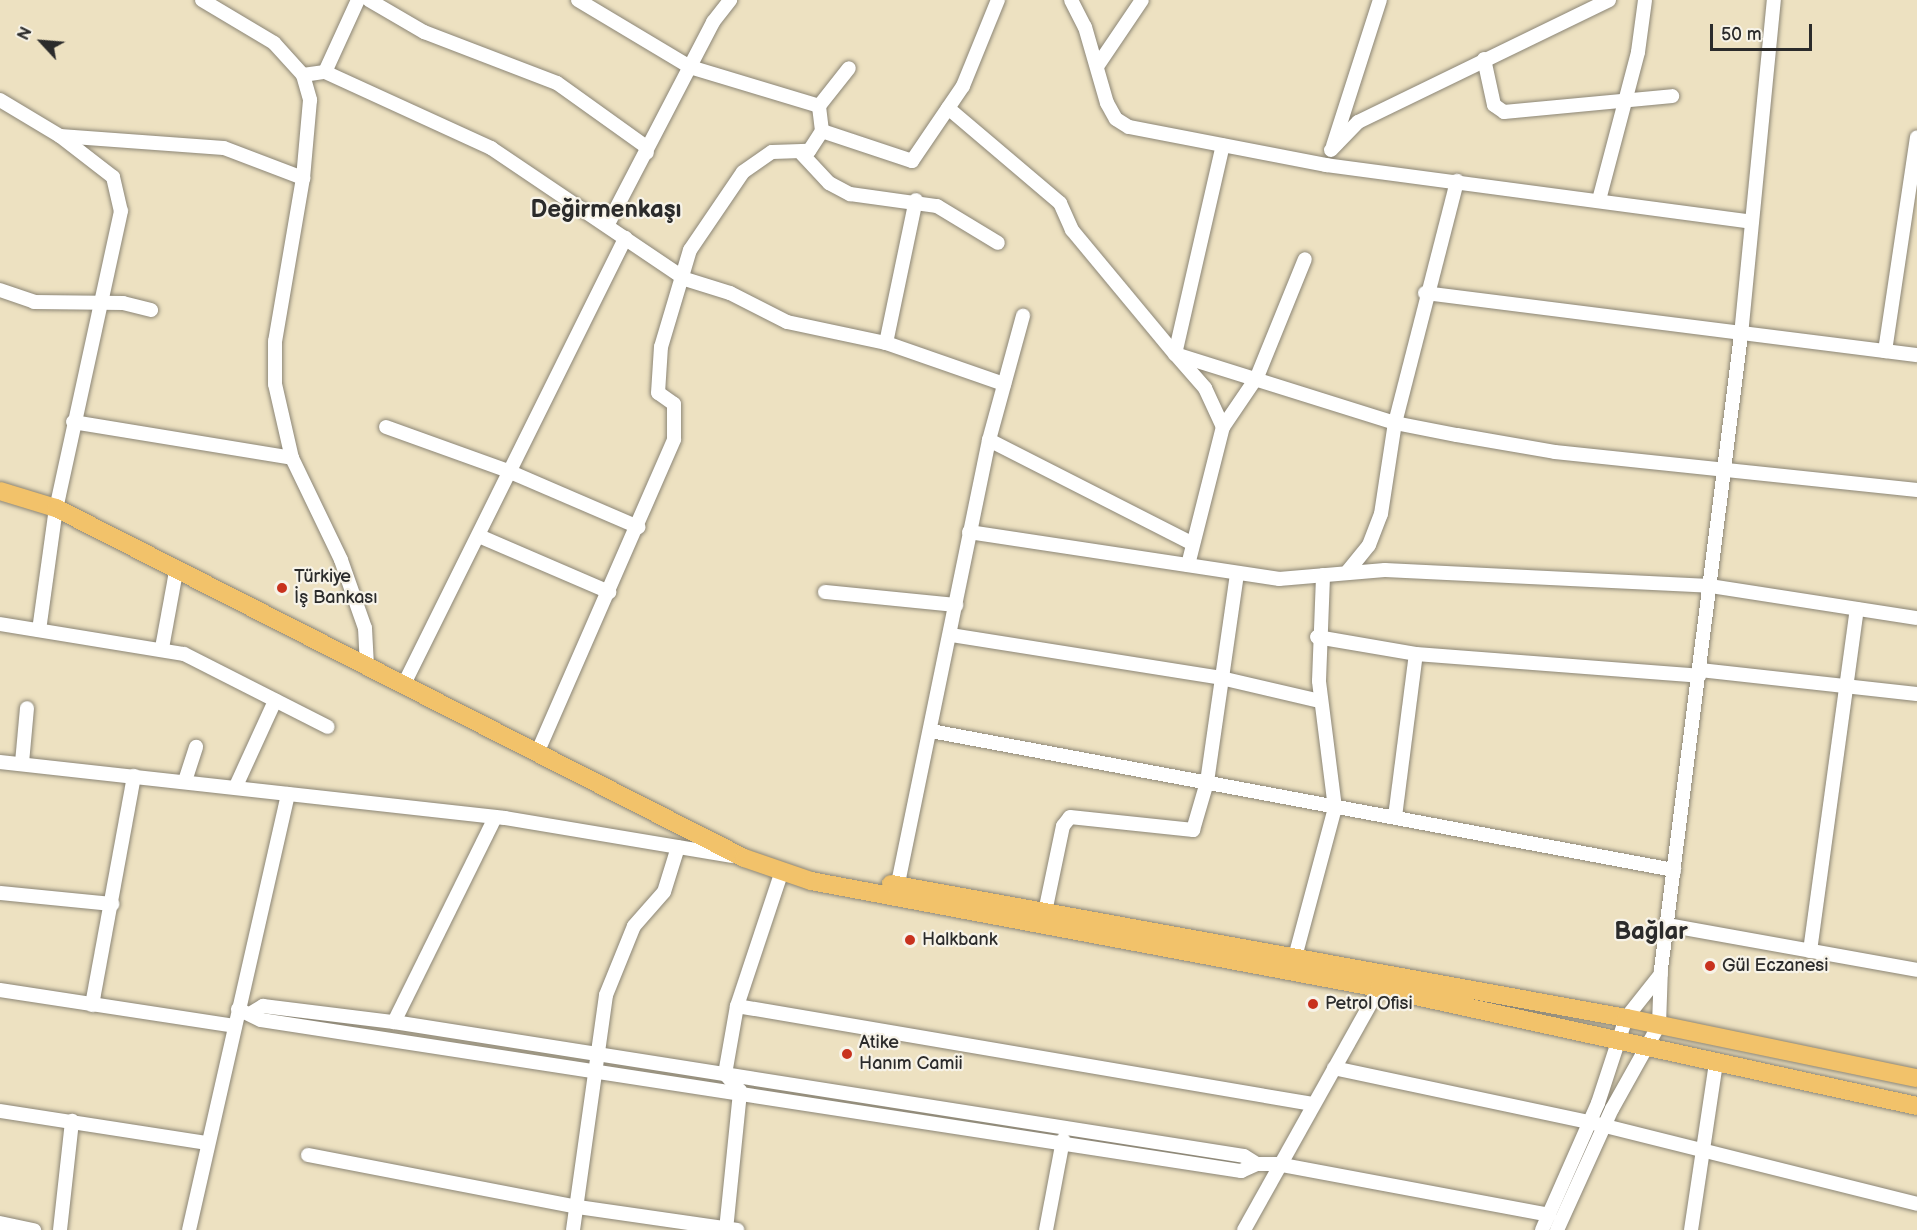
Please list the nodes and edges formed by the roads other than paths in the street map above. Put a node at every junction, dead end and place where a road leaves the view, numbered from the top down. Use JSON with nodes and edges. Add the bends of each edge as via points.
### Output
{"nodes":[{"id":1,"x":358,"y":0,"type":"edge"},
{"id":2,"x":369,"y":0,"type":"edge"},
{"id":3,"x":730,"y":0,"type":"edge"},
{"id":4,"x":998,"y":0,"type":"edge"},
{"id":5,"x":1071,"y":0,"type":"edge"},
{"id":6,"x":1142,"y":0,"type":"edge"},
{"id":7,"x":1380,"y":0,"type":"edge"},
{"id":8,"x":1609,"y":0,"type":"edge"},
{"id":9,"x":1645,"y":0,"type":"edge"},
{"id":10,"x":1774,"y":0,"type":"edge"},
{"id":11,"x":204,"y":1,"type":"edge"},
{"id":12,"x":581,"y":1,"type":"edge"},
{"id":13,"x":1484,"y":59,"type":"junction"},
{"id":14,"x":1098,"y":64,"type":"junction"},
{"id":15,"x":690,"y":67,"type":"junction"},
{"id":16,"x":849,"y":68,"type":"dead end"},
{"id":17,"x":325,"y":72,"type":"junction"},
{"id":18,"x":303,"y":75,"type":"junction"},
{"id":19,"x":1672,"y":96,"type":"dead end"},
{"id":20,"x":1626,"y":98,"type":"junction"},
{"id":21,"x":0,"y":100,"type":"edge"},
{"id":22,"x":819,"y":106,"type":"junction"},
{"id":23,"x":948,"y":108,"type":"junction"},
{"id":24,"x":822,"y":131,"type":"junction"},
{"id":25,"x":60,"y":136,"type":"junction"},
{"id":26,"x":1917,"y":136,"type":"edge"},
{"id":27,"x":1223,"y":145,"type":"junction"},
{"id":28,"x":1331,"y":150,"type":"junction"},
{"id":29,"x":647,"y":153,"type":"junction"},
{"id":30,"x":802,"y":154,"type":"junction"},
{"id":31,"x":1326,"y":165,"type":"junction"},
{"id":32,"x":303,"y":178,"type":"junction"},
{"id":33,"x":1456,"y":181,"type":"junction"},
{"id":34,"x":916,"y":200,"type":"junction"},
{"id":35,"x":1599,"y":200,"type":"junction"},
{"id":36,"x":1912,"y":208,"type":"edge"},
{"id":37,"x":1748,"y":221,"type":"junction"},
{"id":38,"x":608,"y":224,"type":"junction"},
{"id":39,"x":625,"y":238,"type":"junction"},
{"id":40,"x":998,"y":243,"type":"dead end"},
{"id":41,"x":1305,"y":259,"type":"dead end"},
{"id":42,"x":685,"y":279,"type":"junction"},
{"id":43,"x":0,"y":290,"type":"edge"},
{"id":44,"x":1425,"y":293,"type":"junction"},
{"id":45,"x":102,"y":303,"type":"junction"},
{"id":46,"x":150,"y":310,"type":"dead end"},
{"id":47,"x":1023,"y":316,"type":"dead end"},
{"id":48,"x":1741,"y":336,"type":"junction"},
{"id":49,"x":886,"y":343,"type":"junction"},
{"id":50,"x":1886,"y":351,"type":"junction"},
{"id":51,"x":1176,"y":354,"type":"junction"},
{"id":52,"x":1917,"y":355,"type":"edge"},
{"id":53,"x":1257,"y":377,"type":"junction"},
{"id":54,"x":1004,"y":384,"type":"junction"},
{"id":55,"x":73,"y":422,"type":"junction"},
{"id":56,"x":1395,"y":423,"type":"junction"},
{"id":57,"x":386,"y":427,"type":"dead end"},
{"id":58,"x":1223,"y":427,"type":"junction"},
{"id":59,"x":989,"y":440,"type":"junction"},
{"id":60,"x":292,"y":458,"type":"junction"},
{"id":61,"x":508,"y":471,"type":"junction"},
{"id":62,"x":1725,"y":471,"type":"junction"},
{"id":63,"x":1917,"y":490,"type":"edge"},
{"id":64,"x":0,"y":491,"type":"edge"},
{"id":65,"x":56,"y":508,"type":"junction"},
{"id":66,"x":638,"y":527,"type":"junction"},
{"id":67,"x":969,"y":532,"type":"junction"},
{"id":68,"x":479,"y":536,"type":"junction"},
{"id":69,"x":1191,"y":543,"type":"junction"},
{"id":70,"x":1188,"y":566,"type":"junction"},
{"id":71,"x":1348,"y":571,"type":"junction"},
{"id":72,"x":176,"y":572,"type":"junction"},
{"id":73,"x":1237,"y":573,"type":"junction"},
{"id":74,"x":1323,"y":575,"type":"junction"},
{"id":75,"x":1710,"y":586,"type":"junction"},
{"id":76,"x":609,"y":591,"type":"junction"},
{"id":77,"x":825,"y":592,"type":"dead end"},
{"id":78,"x":956,"y":605,"type":"junction"},
{"id":79,"x":1857,"y":609,"type":"junction"},
{"id":80,"x":1917,"y":618,"type":"edge"},
{"id":81,"x":0,"y":624,"type":"edge"},
{"id":82,"x":39,"y":630,"type":"junction"},
{"id":83,"x":951,"y":635,"type":"junction"},
{"id":84,"x":1317,"y":637,"type":"junction"},
{"id":85,"x":162,"y":648,"type":"junction"},
{"id":86,"x":1416,"y":654,"type":"junction"},
{"id":87,"x":367,"y":664,"type":"junction"},
{"id":88,"x":1699,"y":673,"type":"junction"},
{"id":89,"x":1221,"y":678,"type":"junction"},
{"id":90,"x":405,"y":682,"type":"junction"},
{"id":91,"x":1844,"y":685,"type":"junction"},
{"id":92,"x":1917,"y":694,"type":"edge"},
{"id":93,"x":275,"y":701,"type":"junction"},
{"id":94,"x":1320,"y":701,"type":"junction"},
{"id":95,"x":27,"y":708,"type":"dead end"},
{"id":96,"x":328,"y":727,"type":"dead end"},
{"id":97,"x":931,"y":731,"type":"junction"},
{"id":98,"x":196,"y":747,"type":"dead end"},
{"id":99,"x":538,"y":751,"type":"junction"},
{"id":100,"x":0,"y":762,"type":"edge"},
{"id":101,"x":22,"y":764,"type":"junction"},
{"id":102,"x":134,"y":776,"type":"junction"},
{"id":103,"x":185,"y":781,"type":"junction"},
{"id":104,"x":1207,"y":782,"type":"junction"},
{"id":105,"x":236,"y":786,"type":"junction"},
{"id":106,"x":288,"y":794,"type":"junction"},
{"id":107,"x":1335,"y":808,"type":"junction"},
{"id":108,"x":1395,"y":817,"type":"junction"},
{"id":109,"x":495,"y":818,"type":"junction"},
{"id":110,"x":678,"y":847,"type":"junction"},
{"id":111,"x":744,"y":858,"type":"junction"},
{"id":112,"x":1674,"y":870,"type":"junction"},
{"id":113,"x":782,"y":871,"type":"junction"},
{"id":114,"x":896,"y":891,"type":"junction"},
{"id":115,"x":0,"y":893,"type":"edge"},
{"id":116,"x":112,"y":904,"type":"junction"},
{"id":117,"x":1045,"y":912,"type":"junction"},
{"id":118,"x":1667,"y":925,"type":"junction"},
{"id":119,"x":1810,"y":951,"type":"junction"},
{"id":120,"x":1295,"y":957,"type":"junction"},
{"id":121,"x":1917,"y":970,"type":"edge"},
{"id":122,"x":1661,"y":974,"type":"junction"},
{"id":123,"x":1379,"y":988,"type":"junction"},
{"id":124,"x":0,"y":990,"type":"edge"},
{"id":125,"x":92,"y":1005,"type":"junction"},
{"id":126,"x":737,"y":1006,"type":"junction"},
{"id":127,"x":238,"y":1009,"type":"junction"},
{"id":128,"x":253,"y":1012,"type":"junction"},
{"id":129,"x":1626,"y":1018,"type":"junction"},
{"id":130,"x":394,"y":1022,"type":"junction"},
{"id":131,"x":1659,"y":1025,"type":"junction"},
{"id":132,"x":234,"y":1026,"type":"junction"},
{"id":133,"x":1617,"y":1040,"type":"junction"},
{"id":134,"x":1650,"y":1048,"type":"junction"},
{"id":135,"x":598,"y":1053,"type":"junction"},
{"id":136,"x":1716,"y":1062,"type":"junction"},
{"id":137,"x":596,"y":1068,"type":"junction"},
{"id":138,"x":1334,"y":1068,"type":"junction"},
{"id":139,"x":725,"y":1074,"type":"junction"},
{"id":140,"x":1917,"y":1078,"type":"edge"},
{"id":141,"x":740,"y":1091,"type":"junction"},
{"id":142,"x":1313,"y":1104,"type":"junction"},
{"id":143,"x":1917,"y":1106,"type":"edge"},
{"id":144,"x":0,"y":1111,"type":"edge"},
{"id":145,"x":72,"y":1121,"type":"junction"},
{"id":146,"x":1589,"y":1122,"type":"junction"},
{"id":147,"x":1604,"y":1126,"type":"junction"},
{"id":148,"x":1064,"y":1140,"type":"junction"},
{"id":149,"x":206,"y":1143,"type":"junction"},
{"id":150,"x":1704,"y":1154,"type":"junction"},
{"id":151,"x":308,"y":1155,"type":"dead end"},
{"id":152,"x":1257,"y":1164,"type":"junction"},
{"id":153,"x":1277,"y":1164,"type":"junction"},
{"id":154,"x":1917,"y":1204,"type":"edge"},
{"id":155,"x":578,"y":1207,"type":"junction"},
{"id":156,"x":1549,"y":1215,"type":"junction"},
{"id":157,"x":0,"y":1223,"type":"edge"},
{"id":158,"x":730,"y":1229,"type":"edge"},
{"id":159,"x":34,"y":1230,"type":"edge"},
{"id":160,"x":60,"y":1230,"type":"edge"},
{"id":161,"x":189,"y":1230,"type":"edge"},
{"id":162,"x":573,"y":1230,"type":"edge"},
{"id":163,"x":1046,"y":1230,"type":"edge"},
{"id":164,"x":1244,"y":1230,"type":"edge"},
{"id":165,"x":1542,"y":1230,"type":"edge"},
{"id":166,"x":1557,"y":1230,"type":"edge"},
{"id":167,"x":1691,"y":1230,"type":"edge"}],
"edges":[{"from":1,"to":17,"type":"street"},
{"from":2,"to":29,"type":"street","via":[[424,32],[558,83],[645,146]]},
{"from":3,"to":15,"type":"street"},
{"from":4,"to":23,"type":"street","via":[[963,86]]},
{"from":5,"to":14,"type":"street"},
{"from":6,"to":14,"type":"street"},
{"from":7,"to":28,"type":"street"},
{"from":8,"to":13,"type":"street"},
{"from":9,"to":20,"type":"street"},
{"from":10,"to":37,"type":"street"},
{"from":11,"to":18,"type":"street","via":[[274,43]]},
{"from":12,"to":15,"type":"street"},
{"from":13,"to":20,"type":"street","via":[[1494,105],[1504,112]]},
{"from":13,"to":28,"type":"street","via":[[1358,122]]},
{"from":14,"to":27,"type":"street","via":[[1116,119],[1129,127]]},
{"from":15,"to":22,"type":"street"},
{"from":15,"to":29,"type":"street"},
{"from":16,"to":22,"type":"street"},
{"from":17,"to":18,"type":"street"},
{"from":17,"to":38,"type":"street","via":[[491,148]]},
{"from":18,"to":32,"type":"street","via":[[310,100]]},
{"from":19,"to":20,"type":"street"},
{"from":20,"to":35,"type":"street"},
{"from":21,"to":25,"type":"street"},
{"from":22,"to":24,"type":"street"},
{"from":23,"to":24,"type":"street","via":[[912,161]]},
{"from":23,"to":51,"type":"street","via":[[1060,203],[1072,230]]},
{"from":24,"to":30,"type":"street"},
{"from":25,"to":32,"type":"street","via":[[224,148]]},
{"from":25,"to":45,"type":"street","via":[[113,177],[119,198]]},
{"from":26,"to":36,"type":"street"},
{"from":27,"to":31,"type":"street"},
{"from":27,"to":51,"type":"street"},
{"from":28,"to":31,"type":"street"},
{"from":29,"to":38,"type":"street"},
{"from":30,"to":34,"type":"street","via":[[829,183],[850,194]]},
{"from":30,"to":42,"type":"street","via":[[772,152],[743,172],[690,250]]},
{"from":31,"to":33,"type":"street"},
{"from":32,"to":60,"type":"street","via":[[275,341],[275,384]]},
{"from":33,"to":35,"type":"street"},
{"from":33,"to":44,"type":"street"},
{"from":34,"to":40,"type":"street","via":[[937,206]]},
{"from":34,"to":49,"type":"street"},
{"from":35,"to":37,"type":"street"},
{"from":36,"to":50,"type":"street"},
{"from":37,"to":48,"type":"street"},
{"from":38,"to":39,"type":"street"},
{"from":39,"to":42,"type":"street"},
{"from":39,"to":61,"type":"street"},
{"from":41,"to":53,"type":"street"},
{"from":42,"to":49,"type":"street","via":[[730,293],[787,322]]},
{"from":42,"to":66,"type":"street","via":[[661,347],[658,393],[674,404],[674,439]]},
{"from":43,"to":45,"type":"street","via":[[34,302]]},
{"from":44,"to":48,"type":"street"},
{"from":44,"to":56,"type":"street"},
{"from":45,"to":46,"type":"street"},
{"from":45,"to":55,"type":"street"},
{"from":47,"to":54,"type":"street"},
{"from":48,"to":50,"type":"street"},
{"from":48,"to":62,"type":"street"},
{"from":49,"to":54,"type":"street"},
{"from":50,"to":52,"type":"street"},
{"from":51,"to":53,"type":"street"},
{"from":51,"to":58,"type":"street","via":[[1205,388]]},
{"from":53,"to":56,"type":"street"},
{"from":53,"to":58,"type":"street"},
{"from":54,"to":59,"type":"street"},
{"from":55,"to":60,"type":"street"},
{"from":55,"to":65,"type":"street"},
{"from":56,"to":62,"type":"street","via":[[1555,452]]},
{"from":56,"to":71,"type":"street","via":[[1381,514],[1369,544]]},
{"from":57,"to":61,"type":"street"},
{"from":58,"to":69,"type":"street"},
{"from":59,"to":67,"type":"street"},
{"from":59,"to":69,"type":"street"},
{"from":60,"to":87,"type":"street","via":[[341,561],[365,628]]},
{"from":61,"to":66,"type":"street"},
{"from":61,"to":68,"type":"street"},
{"from":62,"to":63,"type":"street"},
{"from":62,"to":75,"type":"street"},
{"from":64,"to":65,"type":"main road"},
{"from":65,"to":72,"type":"main road"},
{"from":65,"to":82,"type":"street"},
{"from":66,"to":76,"type":"street"},
{"from":67,"to":70,"type":"street"},
{"from":67,"to":78,"type":"street"},
{"from":68,"to":76,"type":"street"},
{"from":68,"to":90,"type":"street"},
{"from":69,"to":70,"type":"street"},
{"from":70,"to":73,"type":"street"},
{"from":71,"to":74,"type":"street"},
{"from":71,"to":75,"type":"street"},
{"from":72,"to":85,"type":"street"},
{"from":72,"to":87,"type":"main road"},
{"from":73,"to":74,"type":"street","via":[[1300,580]]},
{"from":73,"to":89,"type":"street"},
{"from":74,"to":84,"type":"street"},
{"from":75,"to":79,"type":"street"},
{"from":75,"to":88,"type":"street"},
{"from":76,"to":99,"type":"street"},
{"from":77,"to":78,"type":"street"},
{"from":78,"to":83,"type":"street"},
{"from":79,"to":80,"type":"street"},
{"from":79,"to":91,"type":"street"},
{"from":81,"to":82,"type":"street"},
{"from":82,"to":85,"type":"street"},
{"from":83,"to":89,"type":"street"},
{"from":83,"to":97,"type":"street"},
{"from":84,"to":86,"type":"street"},
{"from":84,"to":94,"type":"street"},
{"from":85,"to":93,"type":"street","via":[[215,667]]},
{"from":86,"to":88,"type":"street"},
{"from":86,"to":108,"type":"street"},
{"from":87,"to":90,"type":"main road"},
{"from":88,"to":91,"type":"street"},
{"from":88,"to":112,"type":"street"},
{"from":89,"to":94,"type":"street"},
{"from":89,"to":104,"type":"street"},
{"from":90,"to":99,"type":"main road"},
{"from":91,"to":92,"type":"street"},
{"from":91,"to":119,"type":"street"},
{"from":93,"to":96,"type":"street"},
{"from":93,"to":105,"type":"street"},
{"from":94,"to":107,"type":"street"},
{"from":95,"to":101,"type":"street"},
{"from":97,"to":104,"type":"street"},
{"from":97,"to":114,"type":"street"},
{"from":98,"to":103,"type":"street"},
{"from":99,"to":111,"type":"main road"},
{"from":100,"to":101,"type":"street"},
{"from":101,"to":102,"type":"street"},
{"from":102,"to":103,"type":"street"},
{"from":102,"to":116,"type":"street"},
{"from":103,"to":105,"type":"street"},
{"from":104,"to":107,"type":"street"},
{"from":104,"to":117,"type":"street","via":[[1193,830],[1070,817],[1063,826]]},
{"from":105,"to":106,"type":"street"},
{"from":106,"to":109,"type":"street"},
{"from":106,"to":127,"type":"street"},
{"from":107,"to":108,"type":"street"},
{"from":107,"to":120,"type":"street"},
{"from":108,"to":112,"type":"street"},
{"from":109,"to":110,"type":"street"},
{"from":109,"to":130,"type":"street"},
{"from":110,"to":111,"type":"street"},
{"from":110,"to":135,"type":"street","via":[[664,892],[621,949],[606,995]]},
{"from":111,"to":113,"type":"main road"},
{"from":111,"to":114,"type":"main road"},
{"from":112,"to":118,"type":"street"},
{"from":113,"to":114,"type":"main road"},
{"from":113,"to":126,"type":"street"},
{"from":114,"to":117,"type":"main road"},
{"from":114,"to":123,"type":"main road"},
{"from":115,"to":116,"type":"street"},
{"from":116,"to":125,"type":"street"},
{"from":117,"to":120,"type":"main road"},
{"from":118,"to":119,"type":"street"},
{"from":118,"to":122,"type":"street"},
{"from":119,"to":121,"type":"street"},
{"from":120,"to":129,"type":"main road"},
{"from":122,"to":129,"type":"street"},
{"from":122,"to":131,"type":"street"},
{"from":123,"to":133,"type":"main road"},
{"from":123,"to":138,"type":"street"},
{"from":124,"to":125,"type":"street"},
{"from":125,"to":132,"type":"street"},
{"from":126,"to":139,"type":"street"},
{"from":126,"to":142,"type":"street"},
{"from":127,"to":128,"type":"street"},
{"from":127,"to":132,"type":"street"},
{"from":128,"to":130,"type":"street","via":[[263,1006]]},
{"from":128,"to":137,"type":"street","via":[[261,1020]]},
{"from":129,"to":131,"type":"main road"},
{"from":129,"to":133,"type":"street"},
{"from":130,"to":135,"type":"street"},
{"from":131,"to":134,"type":"street"},
{"from":131,"to":140,"type":"main road"},
{"from":132,"to":149,"type":"street"},
{"from":133,"to":134,"type":"main road"},
{"from":133,"to":146,"type":"street"},
{"from":134,"to":136,"type":"main road"},
{"from":134,"to":147,"type":"street"},
{"from":135,"to":137,"type":"street"},
{"from":135,"to":139,"type":"street"},
{"from":136,"to":143,"type":"main road"},
{"from":136,"to":150,"type":"street"},
{"from":137,"to":141,"type":"street"},
{"from":137,"to":155,"type":"street"},
{"from":138,"to":142,"type":"street"},
{"from":138,"to":146,"type":"street"},
{"from":139,"to":141,"type":"street"},
{"from":139,"to":152,"type":"street","via":[[1244,1156]]},
{"from":141,"to":148,"type":"street"},
{"from":141,"to":158,"type":"street"},
{"from":142,"to":153,"type":"street"},
{"from":144,"to":145,"type":"street"},
{"from":145,"to":149,"type":"street"},
{"from":145,"to":160,"type":"street"},
{"from":146,"to":147,"type":"street"},
{"from":146,"to":156,"type":"street"},
{"from":147,"to":150,"type":"street"},
{"from":147,"to":166,"type":"street"},
{"from":148,"to":152,"type":"street","via":[[1241,1171]]},
{"from":148,"to":163,"type":"street"},
{"from":149,"to":161,"type":"street"},
{"from":150,"to":154,"type":"street"},
{"from":150,"to":167,"type":"street"},
{"from":151,"to":155,"type":"street"},
{"from":152,"to":153,"type":"street"},
{"from":153,"to":156,"type":"street"},
{"from":153,"to":164,"type":"street"},
{"from":155,"to":158,"type":"street"},
{"from":155,"to":162,"type":"street"},
{"from":156,"to":165,"type":"street"},
{"from":157,"to":159,"type":"street"}]}
